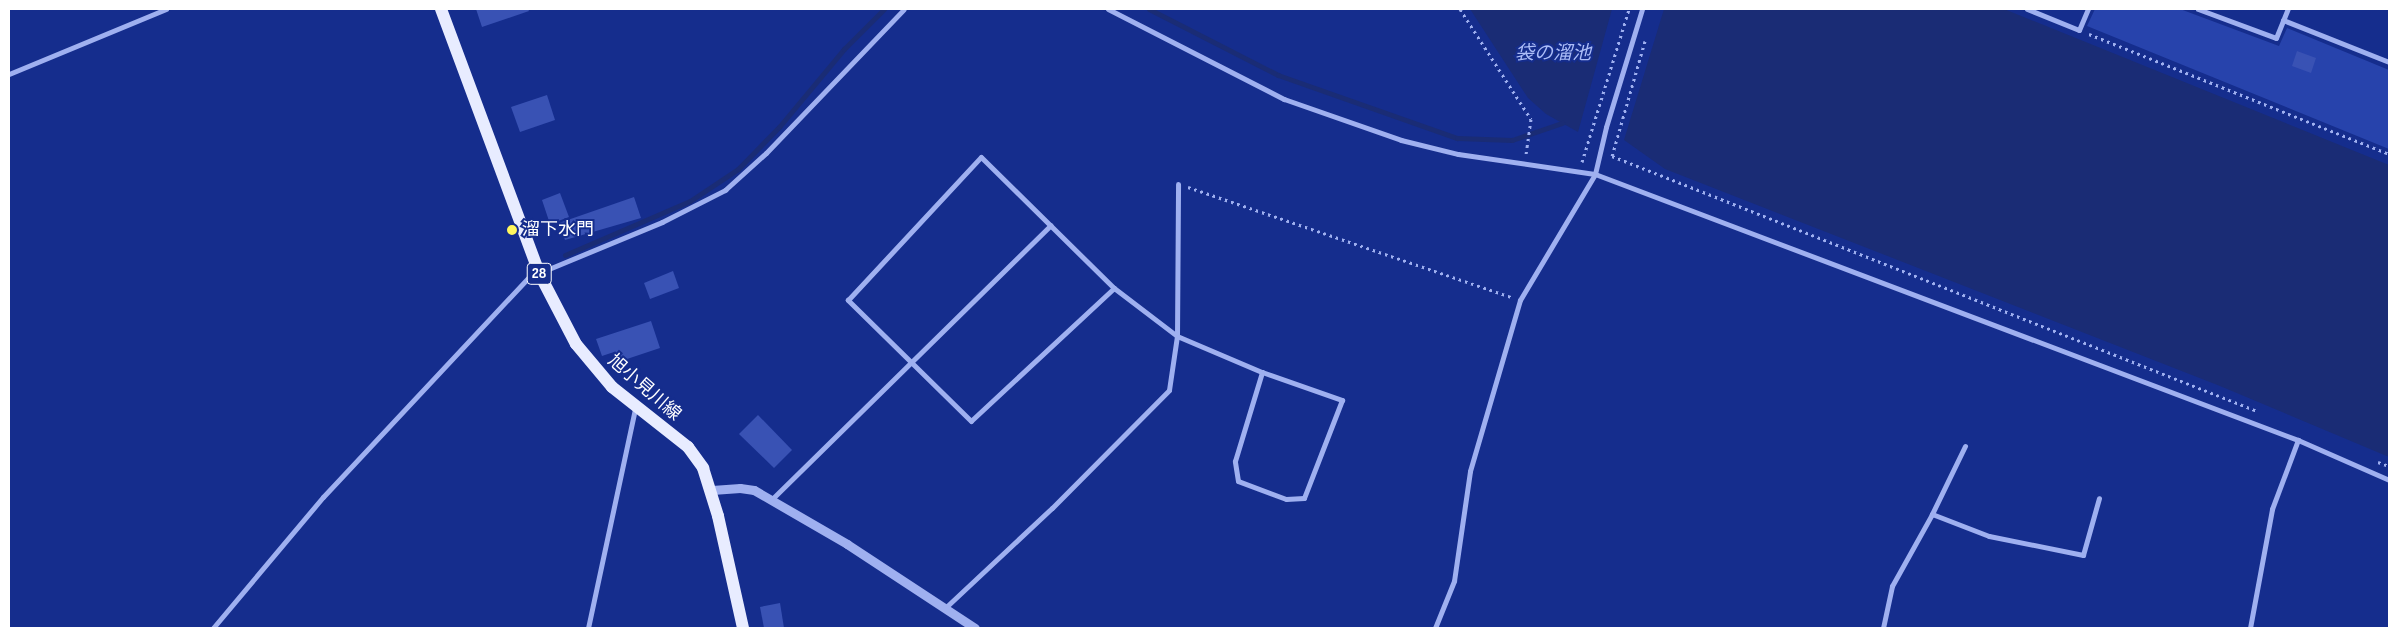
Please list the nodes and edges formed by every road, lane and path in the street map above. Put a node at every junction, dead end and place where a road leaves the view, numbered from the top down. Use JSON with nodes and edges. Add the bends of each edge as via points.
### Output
{"nodes":[{"id":1,"x":166,"y":9,"type":"edge"},
{"id":2,"x":441,"y":9,"type":"edge"},
{"id":3,"x":904,"y":9,"type":"edge"},
{"id":4,"x":1108,"y":9,"type":"edge"},
{"id":5,"x":1460,"y":9,"type":"edge"},
{"id":6,"x":1629,"y":9,"type":"edge"},
{"id":7,"x":1642,"y":9,"type":"edge"},
{"id":8,"x":2027,"y":9,"type":"edge"},
{"id":9,"x":2088,"y":9,"type":"edge"},
{"id":10,"x":2198,"y":9,"type":"edge"},
{"id":11,"x":2288,"y":9,"type":"edge"},
{"id":12,"x":2284,"y":20,"type":"junction"},
{"id":13,"x":2079,"y":30,"type":"junction"},
{"id":14,"x":1647,"y":36,"type":"dead end"},
{"id":15,"x":2389,"y":62,"type":"edge"},
{"id":16,"x":9,"y":74,"type":"edge"},
{"id":17,"x":2389,"y":154,"type":"edge"},
{"id":18,"x":1525,"y":166,"type":"junction"},
{"id":19,"x":1579,"y":172,"type":"junction"},
{"id":20,"x":1595,"y":174,"type":"junction"},
{"id":21,"x":1178,"y":184,"type":"joint"},
{"id":22,"x":1050,"y":225,"type":"junction"},
{"id":23,"x":538,"y":271,"type":"junction"},
{"id":24,"x":1114,"y":288,"type":"junction"},
{"id":25,"x":1520,"y":300,"type":"junction"},
{"id":26,"x":1177,"y":336,"type":"junction"},
{"id":27,"x":913,"y":360,"type":"junction"},
{"id":28,"x":1262,"y":372,"type":"junction"},
{"id":29,"x":635,"y":408,"type":"junction"},
{"id":30,"x":2260,"y":412,"type":"dead end"},
{"id":31,"x":2298,"y":440,"type":"junction"},
{"id":32,"x":1965,"y":446,"type":"dead end"},
{"id":33,"x":2371,"y":458,"type":"dead end"},
{"id":34,"x":2389,"y":466,"type":"edge"},
{"id":35,"x":2389,"y":480,"type":"edge"},
{"id":36,"x":712,"y":490,"type":"junction"},
{"id":37,"x":2099,"y":498,"type":"dead end"},
{"id":38,"x":771,"y":500,"type":"junction"},
{"id":39,"x":1932,"y":514,"type":"junction"},
{"id":40,"x":945,"y":608,"type":"junction"},
{"id":41,"x":213,"y":628,"type":"edge"},
{"id":42,"x":588,"y":628,"type":"edge"},
{"id":43,"x":743,"y":628,"type":"edge"},
{"id":44,"x":975,"y":628,"type":"edge"},
{"id":45,"x":1435,"y":628,"type":"edge"},
{"id":46,"x":1883,"y":628,"type":"edge"},
{"id":47,"x":2250,"y":628,"type":"edge"}],
"edges":[{"from":1,"to":16,"type":"street"},
{"from":2,"to":23,"type":"main road","name":"旭小見川線","number":"28"},
{"from":3,"to":23,"type":"street","via":[[766,153],[725,190],[662,222]]},
{"from":4,"to":18,"type":"street","via":[[1284,99],[1401,140]]},
{"from":5,"to":18,"type":"path","via":[[1531,119]]},
{"from":6,"to":19,"type":"path"},
{"from":7,"to":20,"type":"street"},
{"from":8,"to":13,"type":"street"},
{"from":9,"to":13,"type":"street"},
{"from":10,"to":12,"type":"street","via":[[2276,38]]},
{"from":11,"to":12,"type":"street"},
{"from":12,"to":15,"type":"street"},
{"from":13,"to":17,"type":"path"},
{"from":14,"to":30,"type":"path","via":[[1612,156]]},
{"from":18,"to":19,"type":"street"},
{"from":19,"to":20,"type":"street"},
{"from":20,"to":25,"type":"street"},
{"from":20,"to":31,"type":"street"},
{"from":21,"to":25,"type":"path"},
{"from":21,"to":26,"type":"street"},
{"from":22,"to":24,"type":"street"},
{"from":22,"to":27,"type":"street"},
{"from":22,"to":27,"type":"street","via":[[981,157],[848,300]]},
{"from":23,"to":29,"type":"main road","name":"旭小見川線","number":"28","via":[[588,362]]},
{"from":23,"to":41,"type":"street","via":[[323,497]]},
{"from":24,"to":26,"type":"street"},
{"from":24,"to":27,"type":"street","via":[[972,421]]},
{"from":25,"to":45,"type":"street","via":[[1470,471],[1454,581]]},
{"from":26,"to":28,"type":"street"},
{"from":26,"to":40,"type":"street","via":[[1169,390],[1052,508]]},
{"from":27,"to":38,"type":"street"},
{"from":28,"to":28,"type":"street","via":[[1235,461],[1238,481],[1286,499],[1304,498],[1342,400]]},
{"from":29,"to":36,"type":"main road","name":"旭小見川線","number":"28","via":[[688,447],[703,468]]},
{"from":29,"to":42,"type":"street"},
{"from":31,"to":35,"type":"street"},
{"from":31,"to":47,"type":"street","via":[[2272,509]]},
{"from":32,"to":39,"type":"street"},
{"from":33,"to":34,"type":"path"},
{"from":36,"to":38,"type":"street","via":[[754,490]]},
{"from":36,"to":43,"type":"main road","name":"旭小見川線","number":"28"},
{"from":37,"to":39,"type":"street","via":[[2083,555],[1989,536]]},
{"from":38,"to":40,"type":"street","via":[[847,544]]},
{"from":39,"to":46,"type":"street","via":[[1892,586]]},
{"from":40,"to":44,"type":"street"}]}
